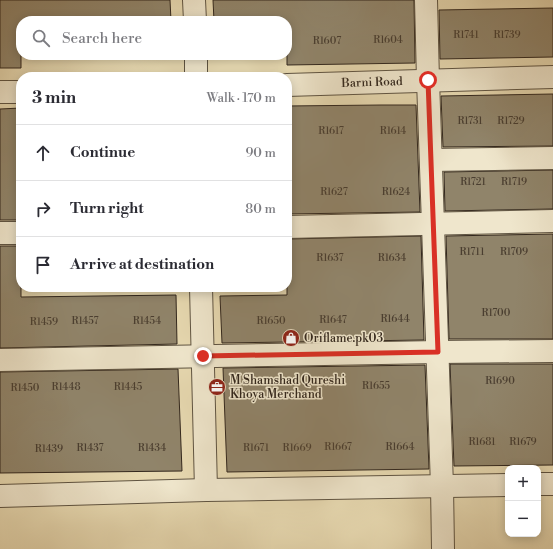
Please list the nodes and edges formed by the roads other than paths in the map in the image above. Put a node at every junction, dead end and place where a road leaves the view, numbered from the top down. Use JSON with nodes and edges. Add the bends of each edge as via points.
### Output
{"nodes":[{"id":1,"x":194,"y":0,"type":"edge"},
{"id":2,"x":426,"y":0,"type":"edge"},
{"id":3,"x":195,"y":16,"type":"edge"},
{"id":4,"x":196,"y":60,"type":"edge"},
{"id":5,"x":196,"y":72,"type":"edge"},
{"id":6,"x":553,"y":77,"type":"edge"},
{"id":7,"x":428,"y":80,"type":"junction"},
{"id":8,"x":292,"y":85,"type":"edge"},
{"id":9,"x":0,"y":92,"type":"edge"},
{"id":10,"x":16,"y":92,"type":"edge"},
{"id":11,"x":553,"y":158,"type":"edge"},
{"id":12,"x":431,"y":160,"type":"junction"},
{"id":13,"x":553,"y":221,"type":"edge"},
{"id":14,"x":433,"y":223,"type":"junction"},
{"id":15,"x":292,"y":227,"type":"edge"},
{"id":16,"x":0,"y":233,"type":"edge"},
{"id":17,"x":16,"y":233,"type":"edge"},
{"id":18,"x":201,"y":292,"type":"edge"},
{"id":19,"x":553,"y":351,"type":"edge"},
{"id":20,"x":438,"y":352,"type":"junction"},
{"id":21,"x":203,"y":356,"type":"junction"},
{"id":22,"x":0,"y":360,"type":"edge"},
{"id":23,"x":541,"y":484,"type":"edge"},
{"id":24,"x":553,"y":484,"type":"edge"},
{"id":25,"x":505,"y":485,"type":"edge"},
{"id":26,"x":442,"y":486,"type":"junction"},
{"id":27,"x":206,"y":490,"type":"junction"},
{"id":28,"x":0,"y":496,"type":"edge"},
{"id":29,"x":443,"y":549,"type":"edge"}],
"edges":[{"from":1,"to":3,"type":"street"},
{"from":2,"to":7,"type":"street"},
{"from":4,"to":5,"type":"street"},
{"from":6,"to":7,"type":"street","name":"Barni Road"},
{"from":7,"to":8,"type":"street","name":"Barni Road"},
{"from":7,"to":12,"type":"street"},
{"from":9,"to":10,"type":"street"},
{"from":11,"to":12,"type":"street"},
{"from":12,"to":14,"type":"street"},
{"from":13,"to":14,"type":"street"},
{"from":14,"to":15,"type":"street"},
{"from":14,"to":20,"type":"street"},
{"from":16,"to":17,"type":"street"},
{"from":18,"to":21,"type":"street"},
{"from":19,"to":20,"type":"street"},
{"from":20,"to":21,"type":"street"},
{"from":20,"to":26,"type":"street"},
{"from":21,"to":22,"type":"street"},
{"from":21,"to":27,"type":"street"},
{"from":23,"to":24,"type":"street"},
{"from":25,"to":26,"type":"street"},
{"from":26,"to":27,"type":"street"},
{"from":26,"to":29,"type":"street"},
{"from":27,"to":28,"type":"street"}]}
